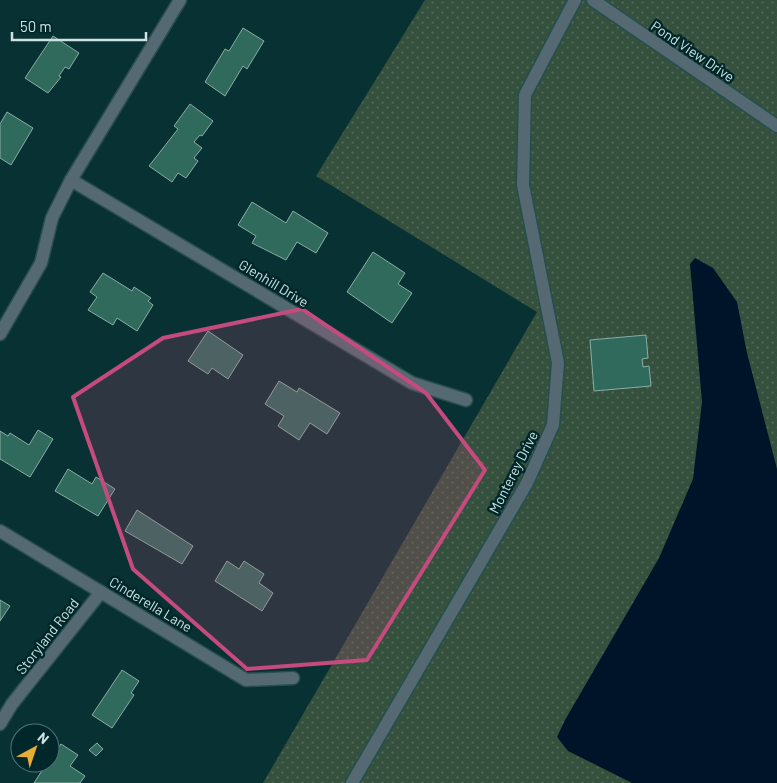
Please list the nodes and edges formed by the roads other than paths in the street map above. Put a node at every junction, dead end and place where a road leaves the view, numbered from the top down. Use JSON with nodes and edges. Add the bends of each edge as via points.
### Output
{"nodes":[{"id":1,"x":180,"y":0,"type":"edge"},
{"id":2,"x":575,"y":0,"type":"edge"},
{"id":3,"x":593,"y":0,"type":"edge"},
{"id":4,"x":777,"y":126,"type":"edge"},
{"id":5,"x":71,"y":180,"type":"junction"},
{"id":6,"x":0,"y":334,"type":"edge"},
{"id":7,"x":466,"y":400,"type":"dead end"},
{"id":8,"x":0,"y":531,"type":"edge"},
{"id":9,"x":101,"y":592,"type":"junction"},
{"id":10,"x":293,"y":678,"type":"dead end"},
{"id":11,"x":0,"y":724,"type":"edge"},
{"id":12,"x":352,"y":783,"type":"edge"}],
"edges":[{"from":1,"to":5,"type":"street"},
{"from":2,"to":12,"type":"street","name":"Monterey Drive","via":[[525,95],[522,185],[558,363],[553,426],[527,483]]},
{"from":3,"to":4,"type":"street","name":"Pond View Drive"},
{"from":5,"to":6,"type":"street","via":[[52,218],[40,263]]},
{"from":5,"to":7,"type":"street","name":"Glenhill Drive","via":[[412,382]]},
{"from":8,"to":9,"type":"street","name":"Cinderella Lane"},
{"from":9,"to":10,"type":"street","name":"Cinderella Lane","via":[[246,680]]},
{"from":9,"to":11,"type":"street","name":"Storyland Road","via":[[12,704]]}]}
